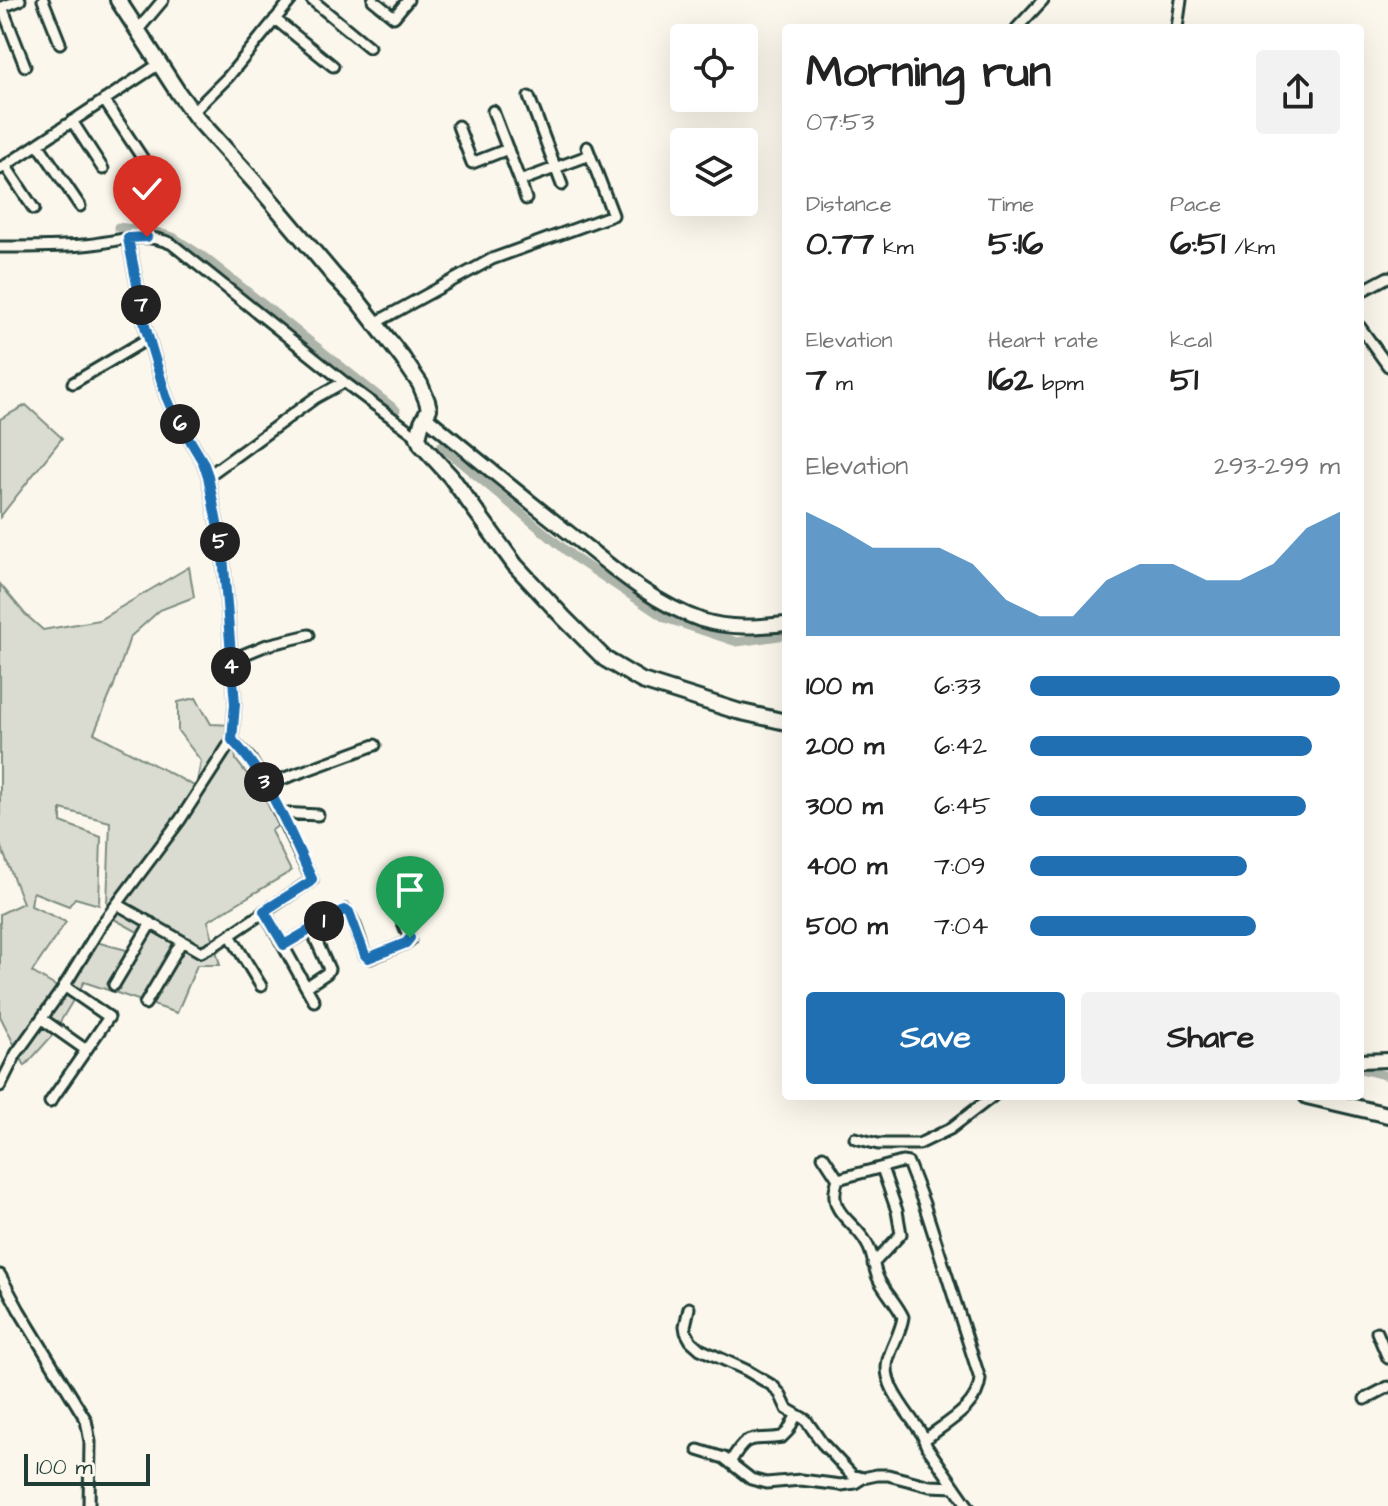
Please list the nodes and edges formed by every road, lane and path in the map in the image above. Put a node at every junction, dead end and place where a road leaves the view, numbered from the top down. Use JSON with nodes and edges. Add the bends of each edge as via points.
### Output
{"nodes":[{"id":1,"x":20,"y":0,"type":"edge"},
{"id":2,"x":43,"y":0,"type":"edge"},
{"id":3,"x":118,"y":0,"type":"edge"},
{"id":4,"x":163,"y":0,"type":"edge"},
{"id":5,"x":291,"y":0,"type":"edge"},
{"id":6,"x":312,"y":0,"type":"edge"},
{"id":7,"x":373,"y":0,"type":"edge"},
{"id":8,"x":408,"y":0,"type":"edge"},
{"id":9,"x":1043,"y":0,"type":"edge"},
{"id":10,"x":1181,"y":0,"type":"edge"},
{"id":11,"x":1,"y":7,"type":"edge"},
{"id":12,"x":275,"y":19,"type":"junction"},
{"id":13,"x":1021,"y":24,"type":"edge"},
{"id":14,"x":1178,"y":24,"type":"edge"},
{"id":15,"x":137,"y":31,"type":"junction"},
{"id":16,"x":60,"y":43,"type":"dead end"},
{"id":17,"x":369,"y":47,"type":"dead end"},
{"id":18,"x":159,"y":64,"type":"junction"},
{"id":19,"x":25,"y":66,"type":"dead end"},
{"id":20,"x":333,"y":66,"type":"dead end"},
{"id":21,"x":529,"y":97,"type":"dead end"},
{"id":22,"x":104,"y":100,"type":"junction"},
{"id":23,"x":493,"y":111,"type":"dead end"},
{"id":24,"x":193,"y":112,"type":"junction"},
{"id":25,"x":72,"y":121,"type":"junction"},
{"id":26,"x":458,"y":126,"type":"dead end"},
{"id":27,"x":38,"y":144,"type":"junction"},
{"id":28,"x":508,"y":149,"type":"junction"},
{"id":29,"x":145,"y":162,"type":"dead end"},
{"id":30,"x":2,"y":167,"type":"edge"},
{"id":31,"x":555,"y":168,"type":"junction"},
{"id":32,"x":103,"y":169,"type":"dead end"},
{"id":33,"x":520,"y":181,"type":"junction"},
{"id":34,"x":562,"y":185,"type":"dead end"},
{"id":35,"x":526,"y":199,"type":"dead end"},
{"id":36,"x":80,"y":206,"type":"dead end"},
{"id":37,"x":34,"y":209,"type":"dead end"},
{"id":38,"x":128,"y":238,"type":"junction"},
{"id":39,"x":0,"y":247,"type":"edge"},
{"id":40,"x":1388,"y":277,"type":"edge"},
{"id":41,"x":1364,"y":290,"type":"edge"},
{"id":42,"x":375,"y":323,"type":"junction"},
{"id":43,"x":1364,"y":333,"type":"edge"},
{"id":44,"x":149,"y":338,"type":"junction"},
{"id":45,"x":1388,"y":366,"type":"edge"},
{"id":46,"x":344,"y":382,"type":"junction"},
{"id":47,"x":73,"y":383,"type":"dead end"},
{"id":48,"x":426,"y":417,"type":"junction"},
{"id":49,"x":418,"y":437,"type":"junction"},
{"id":50,"x":208,"y":476,"type":"junction"},
{"id":51,"x":782,"y":624,"type":"edge"},
{"id":52,"x":309,"y":635,"type":"dead end"},
{"id":53,"x":230,"y":660,"type":"junction"},
{"id":54,"x":782,"y":721,"type":"edge"},
{"id":55,"x":232,"y":740,"type":"junction"},
{"id":56,"x":375,"y":745,"type":"dead end"},
{"id":57,"x":266,"y":785,"type":"junction"},
{"id":58,"x":280,"y":813,"type":"junction"},
{"id":59,"x":318,"y":815,"type":"dead end"},
{"id":60,"x":117,"y":904,"type":"junction"},
{"id":61,"x":396,"y":906,"type":"dead end"},
{"id":62,"x":264,"y":911,"type":"junction"},
{"id":63,"x":151,"y":923,"type":"junction"},
{"id":64,"x":311,"y":929,"type":"junction"},
{"id":65,"x":230,"y":935,"type":"junction"},
{"id":66,"x":182,"y":941,"type":"junction"},
{"id":67,"x":284,"y":945,"type":"junction"},
{"id":68,"x":114,"y":985,"type":"dead end"},
{"id":69,"x":64,"y":986,"type":"junction"},
{"id":70,"x":261,"y":986,"type":"dead end"},
{"id":71,"x":306,"y":987,"type":"junction"},
{"id":72,"x":314,"y":1001,"type":"dead end"},
{"id":73,"x":145,"y":1004,"type":"dead end"},
{"id":74,"x":42,"y":1019,"type":"junction"},
{"id":75,"x":86,"y":1050,"type":"junction"},
{"id":76,"x":1388,"y":1060,"type":"edge"},
{"id":77,"x":1364,"y":1061,"type":"edge"},
{"id":78,"x":1,"y":1079,"type":"edge"},
{"id":79,"x":988,"y":1100,"type":"edge"},
{"id":80,"x":1324,"y":1100,"type":"edge"},
{"id":81,"x":50,"y":1102,"type":"dead end"},
{"id":82,"x":1388,"y":1115,"type":"edge"},
{"id":83,"x":855,"y":1138,"type":"dead end"},
{"id":84,"x":823,"y":1156,"type":"dead end"},
{"id":85,"x":882,"y":1168,"type":"junction"},
{"id":86,"x":838,"y":1179,"type":"junction"},
{"id":87,"x":873,"y":1264,"type":"junction"},
{"id":88,"x":0,"y":1275,"type":"edge"},
{"id":89,"x":689,"y":1308,"type":"dead end"},
{"id":90,"x":1377,"y":1332,"type":"dead end"},
{"id":91,"x":1388,"y":1358,"type":"edge"},
{"id":92,"x":1388,"y":1387,"type":"edge"},
{"id":93,"x":1365,"y":1399,"type":"dead end"},
{"id":94,"x":796,"y":1416,"type":"junction"},
{"id":95,"x":925,"y":1439,"type":"junction"},
{"id":96,"x":698,"y":1450,"type":"dead end"},
{"id":97,"x":730,"y":1463,"type":"junction"},
{"id":98,"x":863,"y":1478,"type":"junction"},
{"id":99,"x":955,"y":1487,"type":"junction"},
{"id":100,"x":89,"y":1506,"type":"edge"},
{"id":101,"x":968,"y":1506,"type":"edge"}],
"edges":[{"from":1,"to":11,"type":"street"},
{"from":2,"to":16,"type":"street"},
{"from":3,"to":15,"type":"main road"},
{"from":4,"to":15,"type":"street"},
{"from":5,"to":12,"type":"street"},
{"from":6,"to":17,"type":"street"},
{"from":7,"to":8,"type":"street","via":[[394,17]]},
{"from":9,"to":13,"type":"street"},
{"from":10,"to":14,"type":"street"},
{"from":11,"to":19,"type":"street"},
{"from":12,"to":20,"type":"street"},
{"from":12,"to":24,"type":"street"},
{"from":15,"to":18,"type":"main road"},
{"from":18,"to":22,"type":"street"},
{"from":18,"to":24,"type":"main road"},
{"from":21,"to":31,"type":"street"},
{"from":22,"to":25,"type":"street"},
{"from":22,"to":29,"type":"street"},
{"from":23,"to":28,"type":"street"},
{"from":24,"to":42,"type":"main road"},
{"from":25,"to":27,"type":"street"},
{"from":25,"to":32,"type":"street"},
{"from":26,"to":28,"type":"street","via":[[472,163]]},
{"from":27,"to":30,"type":"street"},
{"from":27,"to":36,"type":"street"},
{"from":28,"to":33,"type":"street"},
{"from":30,"to":37,"type":"street"},
{"from":31,"to":33,"type":"street"},
{"from":31,"to":34,"type":"street"},
{"from":31,"to":42,"type":"street","via":[[588,151],[613,215],[492,259]]},
{"from":33,"to":35,"type":"street"},
{"from":38,"to":39,"type":"street","via":[[78,246]]},
{"from":38,"to":44,"type":"street"},
{"from":38,"to":46,"type":"street","via":[[172,244]]},
{"from":40,"to":41,"type":"street"},
{"from":42,"to":48,"type":"main road","via":[[423,390]]},
{"from":43,"to":45,"type":"street"},
{"from":44,"to":47,"type":"street"},
{"from":44,"to":50,"type":"street","via":[[169,404]]},
{"from":46,"to":49,"type":"street"},
{"from":46,"to":50,"type":"street"},
{"from":48,"to":49,"type":"main road"},
{"from":48,"to":51,"type":"street","via":[[655,600],[718,624]]},
{"from":49,"to":54,"type":"main road","via":[[515,565],[613,665],[642,681]]},
{"from":50,"to":53,"type":"street","via":[[223,555]]},
{"from":52,"to":53,"type":"street"},
{"from":53,"to":55,"type":"street"},
{"from":55,"to":57,"type":"street"},
{"from":55,"to":60,"type":"street"},
{"from":56,"to":57,"type":"street"},
{"from":57,"to":58,"type":"street"},
{"from":58,"to":59,"type":"street"},
{"from":58,"to":62,"type":"street","via":[[312,880]]},
{"from":60,"to":63,"type":"street"},
{"from":60,"to":69,"type":"street"},
{"from":61,"to":64,"type":"street","via":[[410,940],[370,958],[348,911]]},
{"from":62,"to":65,"type":"street"},
{"from":62,"to":67,"type":"street"},
{"from":63,"to":66,"type":"street"},
{"from":63,"to":68,"type":"street"},
{"from":64,"to":67,"type":"street"},
{"from":64,"to":71,"type":"street","via":[[329,969]]},
{"from":65,"to":66,"type":"street","via":[[201,952]]},
{"from":65,"to":70,"type":"street"},
{"from":66,"to":73,"type":"street"},
{"from":67,"to":71,"type":"street"},
{"from":69,"to":74,"type":"street"},
{"from":69,"to":75,"type":"street","via":[[109,1017]]},
{"from":71,"to":72,"type":"street"},
{"from":74,"to":75,"type":"street"},
{"from":74,"to":78,"type":"street"},
{"from":75,"to":81,"type":"street"},
{"from":76,"to":77,"type":"street"},
{"from":79,"to":83,"type":"street","via":[[950,1129],[919,1144],[875,1144]]},
{"from":80,"to":82,"type":"main road"},
{"from":84,"to":86,"type":"street"},
{"from":85,"to":86,"type":"street"},
{"from":85,"to":87,"type":"street","via":[[901,1234]]},
{"from":85,"to":95,"type":"street","via":[[908,1163],[980,1379],[965,1409]]},
{"from":86,"to":87,"type":"street","via":[[834,1198],[868,1244]]},
{"from":87,"to":95,"type":"street","via":[[903,1317],[888,1361],[888,1381]]},
{"from":88,"to":100,"type":"street","via":[[86,1420]]},
{"from":89,"to":94,"type":"street","via":[[685,1326],[691,1341],[773,1386]]},
{"from":90,"to":91,"type":"street"},
{"from":92,"to":93,"type":"street"},
{"from":94,"to":97,"type":"street","via":[[782,1437],[745,1442]]},
{"from":94,"to":98,"type":"street","via":[[806,1420],[846,1471]]},
{"from":95,"to":99,"type":"street"},
{"from":96,"to":97,"type":"street"},
{"from":97,"to":98,"type":"street","via":[[766,1483],[841,1485]]},
{"from":98,"to":99,"type":"street","via":[[888,1475]]},
{"from":99,"to":101,"type":"street"}]}
